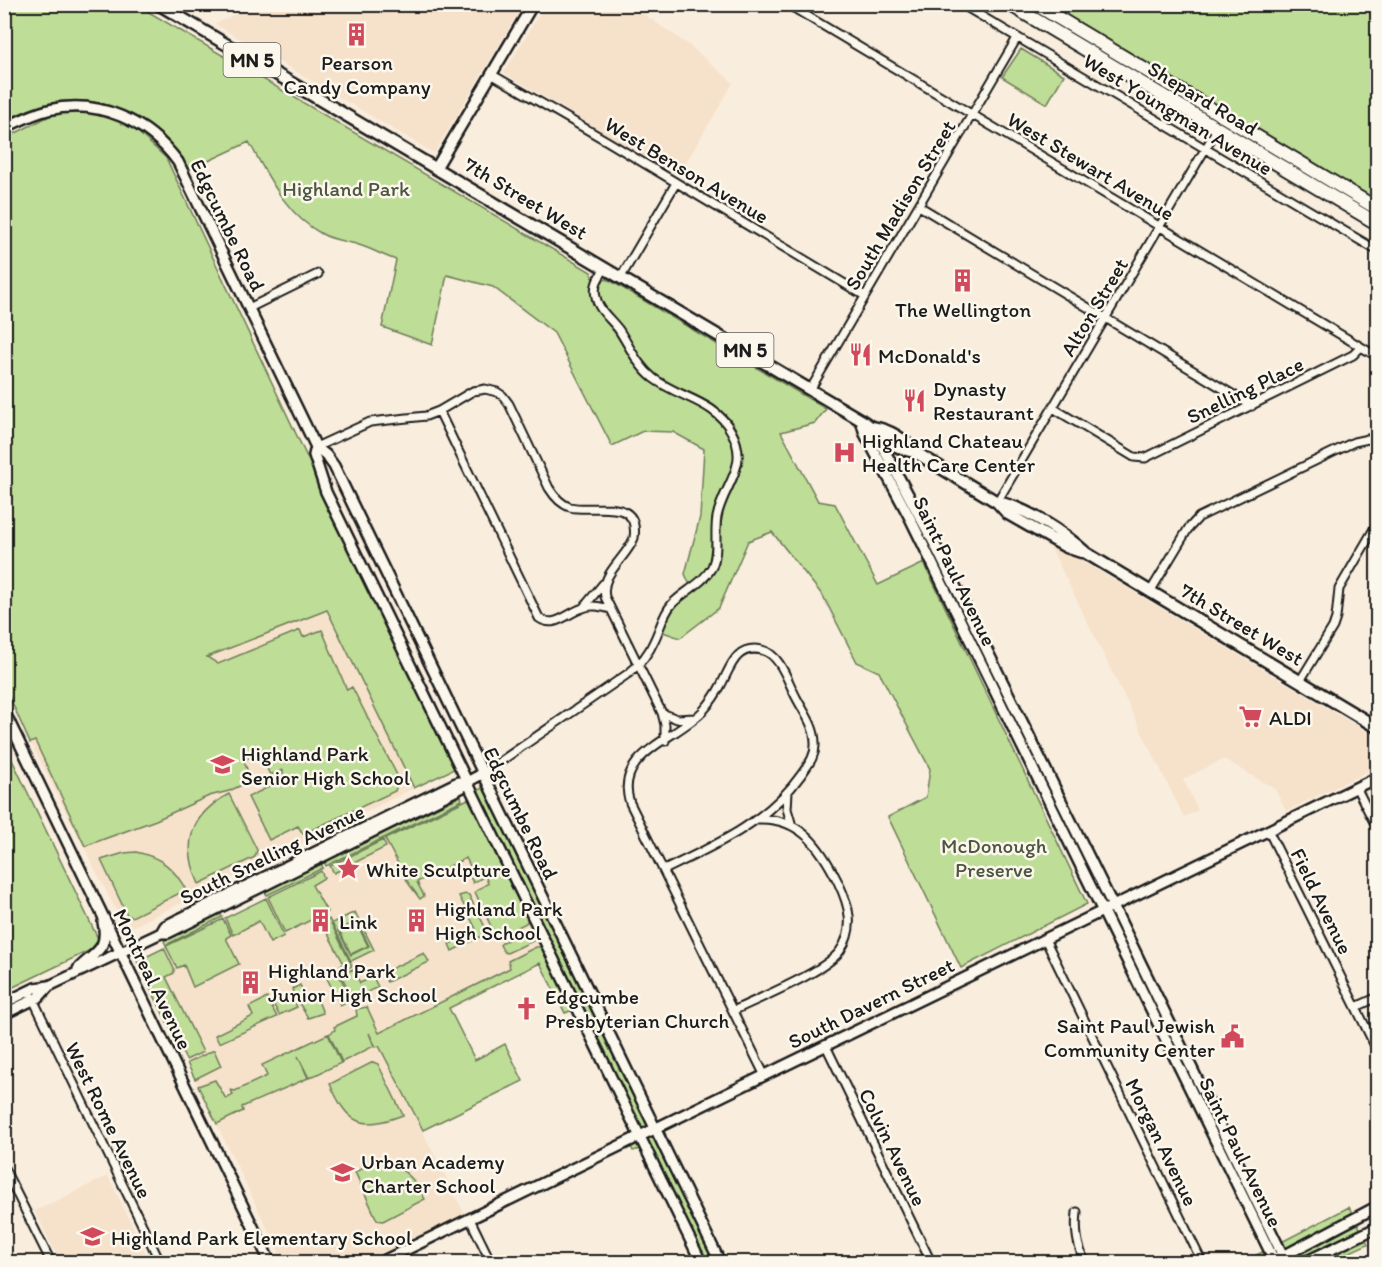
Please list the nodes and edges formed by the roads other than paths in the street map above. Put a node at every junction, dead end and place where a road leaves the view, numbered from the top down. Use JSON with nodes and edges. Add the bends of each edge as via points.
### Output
{"nodes":[{"id":1,"x":158,"y":4,"type":"edge"},
{"id":2,"x":533,"y":4,"type":"edge"},
{"id":3,"x":787,"y":4,"type":"edge"},
{"id":4,"x":962,"y":4,"type":"edge"},
{"id":5,"x":1009,"y":4,"type":"edge"},
{"id":6,"x":1035,"y":4,"type":"edge"},
{"id":7,"x":1017,"y":38,"type":"junction"},
{"id":8,"x":491,"y":74,"type":"junction"},
{"id":9,"x":1183,"y":93,"type":"junction"},
{"id":10,"x":973,"y":115,"type":"junction"},
{"id":11,"x":4,"y":128,"type":"edge"},
{"id":12,"x":1217,"y":129,"type":"junction"},
{"id":13,"x":1253,"y":135,"type":"junction"},
{"id":14,"x":1206,"y":150,"type":"junction"},
{"id":15,"x":436,"y":168,"type":"junction"},
{"id":16,"x":676,"y":183,"type":"junction"},
{"id":17,"x":919,"y":206,"type":"junction"},
{"id":18,"x":1377,"y":209,"type":"edge"},
{"id":19,"x":1377,"y":224,"type":"edge"},
{"id":20,"x":1160,"y":227,"type":"junction"},
{"id":21,"x":1377,"y":251,"type":"edge"},
{"id":22,"x":605,"y":268,"type":"junction"},
{"id":23,"x":318,"y":274,"type":"dead end"},
{"id":24,"x":621,"y":277,"type":"junction"},
{"id":25,"x":865,"y":296,"type":"junction"},
{"id":26,"x":249,"y":308,"type":"junction"},
{"id":27,"x":1106,"y":318,"type":"junction"},
{"id":28,"x":1361,"y":347,"type":"junction"},
{"id":29,"x":1377,"y":357,"type":"edge"},
{"id":30,"x":810,"y":390,"type":"junction"},
{"id":31,"x":1252,"y":406,"type":"junction"},
{"id":32,"x":1053,"y":408,"type":"junction"},
{"id":33,"x":439,"y":411,"type":"junction"},
{"id":34,"x":861,"y":420,"type":"junction"},
{"id":35,"x":1377,"y":441,"type":"edge"},
{"id":36,"x":316,"y":447,"type":"junction"},
{"id":37,"x":997,"y":502,"type":"junction"},
{"id":38,"x":1377,"y":522,"type":"edge"},
{"id":39,"x":606,"y":580,"type":"junction"},
{"id":40,"x":1150,"y":592,"type":"junction"},
{"id":41,"x":583,"y":608,"type":"junction"},
{"id":42,"x":611,"y":609,"type":"junction"},
{"id":43,"x":638,"y":664,"type":"junction"},
{"id":44,"x":1300,"y":681,"type":"junction"},
{"id":45,"x":4,"y":711,"type":"edge"},
{"id":46,"x":662,"y":713,"type":"junction"},
{"id":47,"x":697,"y":717,"type":"junction"},
{"id":48,"x":1377,"y":728,"type":"edge"},
{"id":49,"x":664,"y":741,"type":"junction"},
{"id":50,"x":482,"y":774,"type":"junction"},
{"id":51,"x":1377,"y":777,"type":"edge"},
{"id":52,"x":466,"y":782,"type":"junction"},
{"id":53,"x":1356,"y":787,"type":"junction"},
{"id":54,"x":788,"y":792,"type":"junction"},
{"id":55,"x":757,"y":819,"type":"junction"},
{"id":56,"x":792,"y":826,"type":"junction"},
{"id":57,"x":1268,"y":830,"type":"junction"},
{"id":58,"x":1377,"y":830,"type":"edge"},
{"id":59,"x":664,"y":870,"type":"junction"},
{"id":60,"x":92,"y":892,"type":"junction"},
{"id":61,"x":1113,"y":906,"type":"junction"},
{"id":62,"x":1103,"y":911,"type":"junction"},
{"id":63,"x":1045,"y":939,"type":"junction"},
{"id":64,"x":120,"y":952,"type":"junction"},
{"id":65,"x":74,"y":974,"type":"junction"},
{"id":66,"x":49,"y":986,"type":"junction"},
{"id":67,"x":29,"y":991,"type":"junction"},
{"id":68,"x":1377,"y":997,"type":"edge"},
{"id":69,"x":33,"y":1000,"type":"junction"},
{"id":70,"x":4,"y":1003,"type":"edge"},
{"id":71,"x":1356,"y":1008,"type":"junction"},
{"id":72,"x":733,"y":1011,"type":"junction"},
{"id":73,"x":4,"y":1014,"type":"edge"},
{"id":74,"x":826,"y":1046,"type":"junction"},
{"id":75,"x":1377,"y":1052,"type":"edge"},
{"id":76,"x":765,"y":1076,"type":"junction"},
{"id":77,"x":655,"y":1129,"type":"junction"},
{"id":78,"x":639,"y":1136,"type":"junction"},
{"id":79,"x":4,"y":1168,"type":"edge"},
{"id":80,"x":1377,"y":1206,"type":"edge"},
{"id":81,"x":1077,"y":1212,"type":"dead end"},
{"id":82,"x":470,"y":1219,"type":"junction"},
{"id":83,"x":1377,"y":1227,"type":"edge"},
{"id":84,"x":1276,"y":1261,"type":"edge"},
{"id":85,"x":382,"y":1262,"type":"edge"},
{"id":86,"x":51,"y":1263,"type":"edge"},
{"id":87,"x":160,"y":1263,"type":"edge"},
{"id":88,"x":270,"y":1263,"type":"edge"},
{"id":89,"x":491,"y":1263,"type":"edge"},
{"id":90,"x":700,"y":1263,"type":"edge"},
{"id":91,"x":720,"y":1263,"type":"edge"},
{"id":92,"x":931,"y":1263,"type":"edge"},
{"id":93,"x":1085,"y":1263,"type":"edge"},
{"id":94,"x":1203,"y":1263,"type":"edge"},
{"id":95,"x":1305,"y":1263,"type":"edge"}],
"edges":[{"from":1,"to":15,"type":"main road","name":"7th Street West","number":"MN 5"},
{"from":2,"to":8,"type":"street"},
{"from":3,"to":10,"type":"street","name":"West Stewart Avenue"},
{"from":4,"to":7,"type":"street","name":"West Youngman Avenue"},
{"from":5,"to":12,"type":"highway","name":"Shepard Road"},
{"from":6,"to":9,"type":"highway","name":"Shepard Road"},
{"from":7,"to":10,"type":"street","name":"South Madison Street"},
{"from":7,"to":14,"type":"street","name":"West Youngman Avenue"},
{"from":8,"to":15,"type":"street"},
{"from":8,"to":16,"type":"street","name":"West Benson Avenue"},
{"from":9,"to":12,"type":"highway","via":[[1217,116]]},
{"from":9,"to":13,"type":"highway","name":"Shepard Road"},
{"from":10,"to":17,"type":"street","name":"South Madison Street"},
{"from":10,"to":20,"type":"street","name":"West Stewart Avenue"},
{"from":11,"to":26,"type":"street","name":"Edgcumbe Road","via":[[46,111],[72,107],[117,114],[152,134],[184,172]]},
{"from":12,"to":13,"type":"highway","via":[[1230,126]]},
{"from":12,"to":14,"type":"street","name":"Alton Street"},
{"from":12,"to":19,"type":"highway","name":"Shepard Road"},
{"from":13,"to":18,"type":"highway","name":"Shepard Road"},
{"from":14,"to":20,"type":"street","name":"Alton Street"},
{"from":14,"to":21,"type":"street","name":"West Youngman Avenue"},
{"from":15,"to":22,"type":"main road","name":"7th Street West","number":"MN 5"},
{"from":16,"to":24,"type":"street"},
{"from":16,"to":25,"type":"street","name":"West Benson Avenue"},
{"from":17,"to":25,"type":"street","name":"South Madison Street"},
{"from":17,"to":27,"type":"street"},
{"from":20,"to":27,"type":"street","name":"Alton Street"},
{"from":20,"to":28,"type":"street","name":"West Stewart Avenue"},
{"from":22,"to":24,"type":"main road","name":"7th Street West","number":"MN 5"},
{"from":22,"to":43,"type":"street","name":"South Snelling Avenue","via":[[595,286],[596,299],[636,359],[654,378],[719,416],[733,434],[738,454],[735,474],[718,513],[712,565],[667,610],[651,649]]},
{"from":23,"to":26,"type":"street"},
{"from":24,"to":30,"type":"main road","name":"7th Street West","number":"MN 5"},
{"from":25,"to":30,"type":"street","name":"South Madison Street"},
{"from":26,"to":36,"type":"street","name":"Edgcumbe Road"},
{"from":27,"to":31,"type":"street"},
{"from":27,"to":32,"type":"street","name":"Alton Street"},
{"from":28,"to":29,"type":"street","name":"West Stewart Avenue"},
{"from":28,"to":31,"type":"street","name":"Snelling Place","via":[[1353,355]]},
{"from":30,"to":34,"type":"main road","name":"7th Street West","number":"MN 5"},
{"from":31,"to":32,"type":"street","name":"Snelling Place","via":[[1145,458],[1134,457]]},
{"from":32,"to":37,"type":"street","name":"Alton Street"},
{"from":33,"to":36,"type":"street","via":[[409,419],[370,422]]},
{"from":33,"to":39,"type":"street","via":[[473,391],[497,392],[509,404],[555,497],[569,507],[626,512],[633,524],[634,538]]},
{"from":33,"to":41,"type":"street","via":[[536,615],[555,622]]},
{"from":34,"to":37,"type":"main road","name":"7th Street West","number":"MN 5","via":[[901,450],[915,452]]},
{"from":34,"to":61,"type":"street","name":"Saint Paul Avenue","via":[[881,444],[934,543]]},
{"from":34,"to":62,"type":"street","name":"Saint Paul Avenue"},
{"from":35,"to":40,"type":"street","via":[[1354,442],[1199,517]]},
{"from":36,"to":50,"type":"street","name":"Edgcumbe Road","via":[[334,466]]},
{"from":36,"to":52,"type":"street","name":"Edgcumbe Road","via":[[314,455],[326,492]]},
{"from":37,"to":40,"type":"main road","name":"7th Street West","number":"MN 5","via":[[1011,505],[1060,533],[1086,554]]},
{"from":38,"to":44,"type":"street","via":[[1339,589],[1333,627]]},
{"from":39,"to":41,"type":"street"},
{"from":39,"to":42,"type":"street","via":[[603,588]]},
{"from":40,"to":44,"type":"main road","name":"7th Street West","number":"MN 5"},
{"from":41,"to":42,"type":"street"},
{"from":42,"to":43,"type":"street"},
{"from":43,"to":46,"type":"street"},
{"from":43,"to":50,"type":"street","name":"South Snelling Avenue"},
{"from":44,"to":48,"type":"main road","name":"7th Street West","number":"MN 5"},
{"from":45,"to":60,"type":"street","name":"Montreal Avenue"},
{"from":46,"to":47,"type":"street","via":[[684,720]]},
{"from":46,"to":49,"type":"street"},
{"from":47,"to":49,"type":"street"},
{"from":47,"to":54,"type":"street","via":[[717,694],[731,662],[747,651],[761,650],[772,656],[815,741],[810,761]]},
{"from":49,"to":59,"type":"street","via":[[633,766],[626,786],[630,803]]},
{"from":50,"to":52,"type":"street","name":"South Snelling Avenue"},
{"from":50,"to":77,"type":"street","name":"Edgcumbe Road"},
{"from":51,"to":53,"type":"street","name":"South Davern Street"},
{"from":52,"to":64,"type":"street","name":"South Snelling Avenue","via":[[461,788],[168,933]]},
{"from":52,"to":78,"type":"street","name":"Edgcumbe Road"},
{"from":53,"to":57,"type":"street","name":"South Davern Street"},
{"from":53,"to":58,"type":"street"},
{"from":54,"to":55,"type":"street"},
{"from":54,"to":56,"type":"street"},
{"from":55,"to":56,"type":"street","via":[[772,818]]},
{"from":55,"to":59,"type":"street"},
{"from":56,"to":72,"type":"street","via":[[822,853],[845,897],[850,916],[846,939],[836,956],[821,967]]},
{"from":57,"to":61,"type":"street","name":"South Davern Street"},
{"from":57,"to":71,"type":"street","name":"Field Avenue"},
{"from":59,"to":72,"type":"street"},
{"from":60,"to":64,"type":"street","name":"Montreal Avenue"},
{"from":60,"to":65,"type":"street","via":[[103,921],[104,942],[99,952]]},
{"from":61,"to":62,"type":"street","name":"South Davern Street"},
{"from":61,"to":84,"type":"street","name":"Saint Paul Avenue","via":[[1254,1195]]},
{"from":62,"to":63,"type":"street","name":"South Davern Street"},
{"from":62,"to":84,"type":"street","name":"Saint Paul Avenue"},
{"from":63,"to":74,"type":"street","name":"South Davern Street"},
{"from":63,"to":94,"type":"street","name":"Morgan Avenue"},
{"from":64,"to":65,"type":"street","name":"South Snelling Avenue"},
{"from":64,"to":88,"type":"street","name":"Montreal Avenue"},
{"from":65,"to":66,"type":"street","name":"South Snelling Avenue"},
{"from":66,"to":67,"type":"street"},
{"from":66,"to":69,"type":"street"},
{"from":67,"to":69,"type":"street","name":"West Rome Avenue"},
{"from":67,"to":70,"type":"street"},
{"from":68,"to":71,"type":"street"},
{"from":69,"to":73,"type":"street"},
{"from":69,"to":87,"type":"street","name":"West Rome Avenue"},
{"from":71,"to":75,"type":"street","name":"Field Avenue"},
{"from":72,"to":76,"type":"street"},
{"from":74,"to":76,"type":"street","name":"South Davern Street"},
{"from":74,"to":92,"type":"street","name":"Colvin Avenue"},
{"from":76,"to":77,"type":"street","name":"South Davern Street"},
{"from":77,"to":78,"type":"street","name":"South Davern Street"},
{"from":77,"to":91,"type":"street","name":"Edgcumbe Road"},
{"from":78,"to":82,"type":"street","name":"South Davern Street"},
{"from":78,"to":90,"type":"street","name":"Edgcumbe Road"},
{"from":79,"to":86,"type":"street"},
{"from":80,"to":84,"type":"street"},
{"from":81,"to":93,"type":"street","via":[[1078,1248]]},
{"from":82,"to":85,"type":"street","name":"South Davern Street"},
{"from":82,"to":89,"type":"street"},
{"from":83,"to":95,"type":"street"}]}
